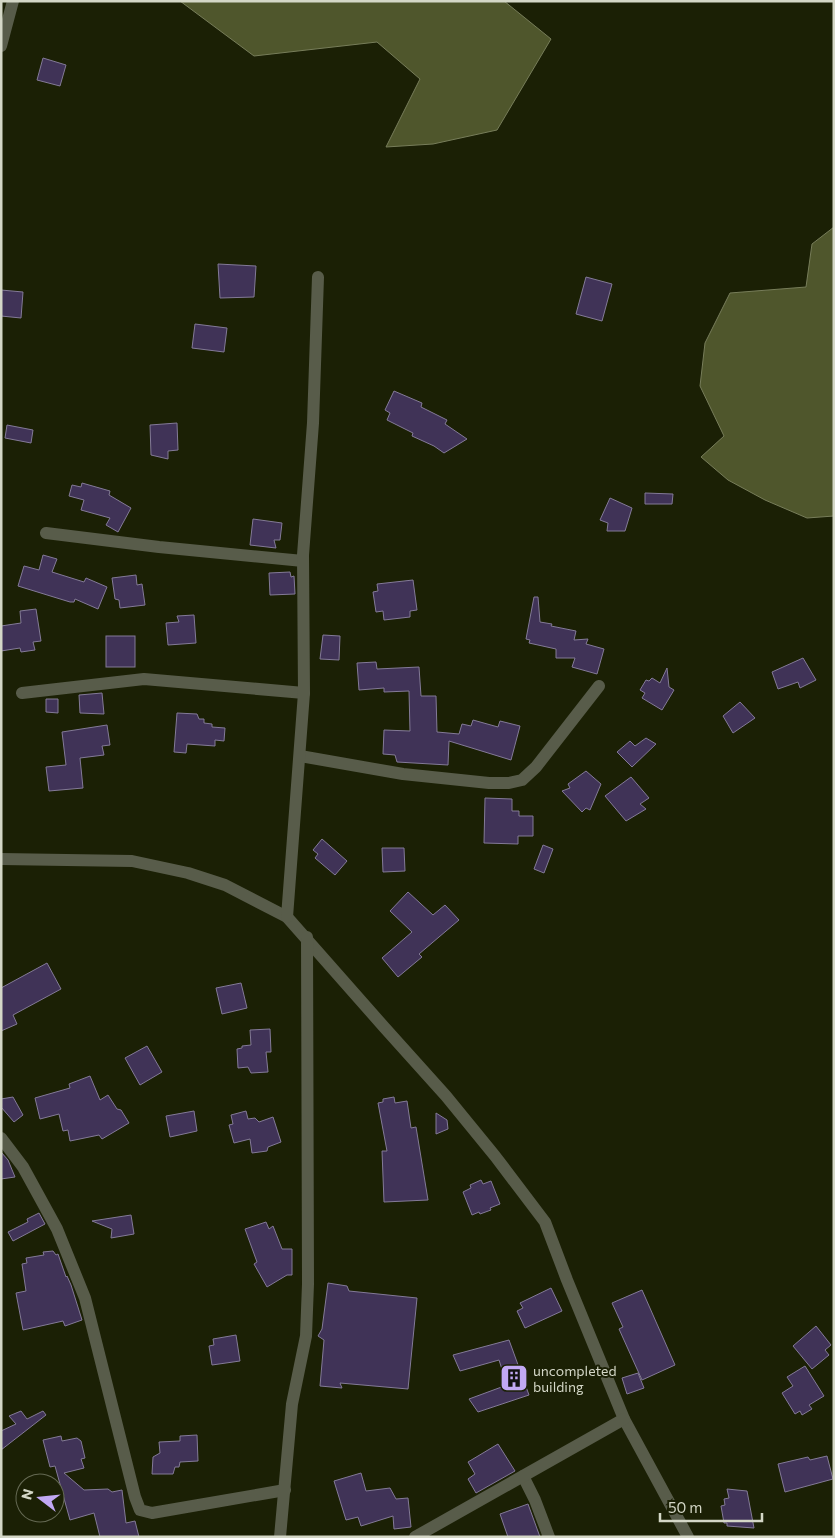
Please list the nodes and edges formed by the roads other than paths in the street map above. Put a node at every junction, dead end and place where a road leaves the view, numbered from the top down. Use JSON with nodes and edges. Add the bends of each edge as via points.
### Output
{"nodes":[{"id":1,"x":13,"y":1,"type":"edge"},
{"id":2,"x":1,"y":46,"type":"edge"},
{"id":3,"x":318,"y":277,"type":"dead end"},
{"id":4,"x":46,"y":533,"type":"dead end"},
{"id":5,"x":303,"y":562,"type":"junction"},
{"id":6,"x":599,"y":686,"type":"dead end"},
{"id":7,"x":22,"y":693,"type":"dead end"},
{"id":8,"x":304,"y":693,"type":"junction"},
{"id":9,"x":300,"y":756,"type":"junction"},
{"id":10,"x":1,"y":859,"type":"edge"},
{"id":11,"x":287,"y":916,"type":"junction"},
{"id":12,"x":306,"y":937,"type":"junction"},
{"id":13,"x":1,"y":1138,"type":"edge"},
{"id":14,"x":624,"y":1419,"type":"junction"},
{"id":15,"x":523,"y":1476,"type":"junction"},
{"id":16,"x":285,"y":1490,"type":"junction"},
{"id":17,"x":280,"y":1537,"type":"edge"},
{"id":18,"x":415,"y":1537,"type":"edge"},
{"id":19,"x":549,"y":1537,"type":"edge"},
{"id":20,"x":688,"y":1537,"type":"edge"}],
"edges":[{"from":1,"to":2,"type":"street"},
{"from":3,"to":5,"type":"street","via":[[313,423]]},
{"from":4,"to":5,"type":"street"},
{"from":5,"to":8,"type":"street"},
{"from":6,"to":9,"type":"street","via":[[536,767],[522,780],[509,784],[403,774]]},
{"from":7,"to":8,"type":"street","via":[[144,679]]},
{"from":8,"to":9,"type":"street"},
{"from":9,"to":11,"type":"street"},
{"from":10,"to":11,"type":"street","via":[[132,861],[225,884]]},
{"from":11,"to":12,"type":"street"},
{"from":12,"to":14,"type":"street","via":[[446,1096],[545,1222]]},
{"from":12,"to":16,"type":"street","via":[[308,1284],[306,1336],[292,1404]]},
{"from":13,"to":16,"type":"street","via":[[23,1167],[57,1229],[85,1298],[134,1497],[140,1510],[152,1513]]},
{"from":14,"to":15,"type":"street"},
{"from":14,"to":20,"type":"street"},
{"from":15,"to":18,"type":"street"},
{"from":15,"to":19,"type":"street"},
{"from":16,"to":17,"type":"street"}]}
